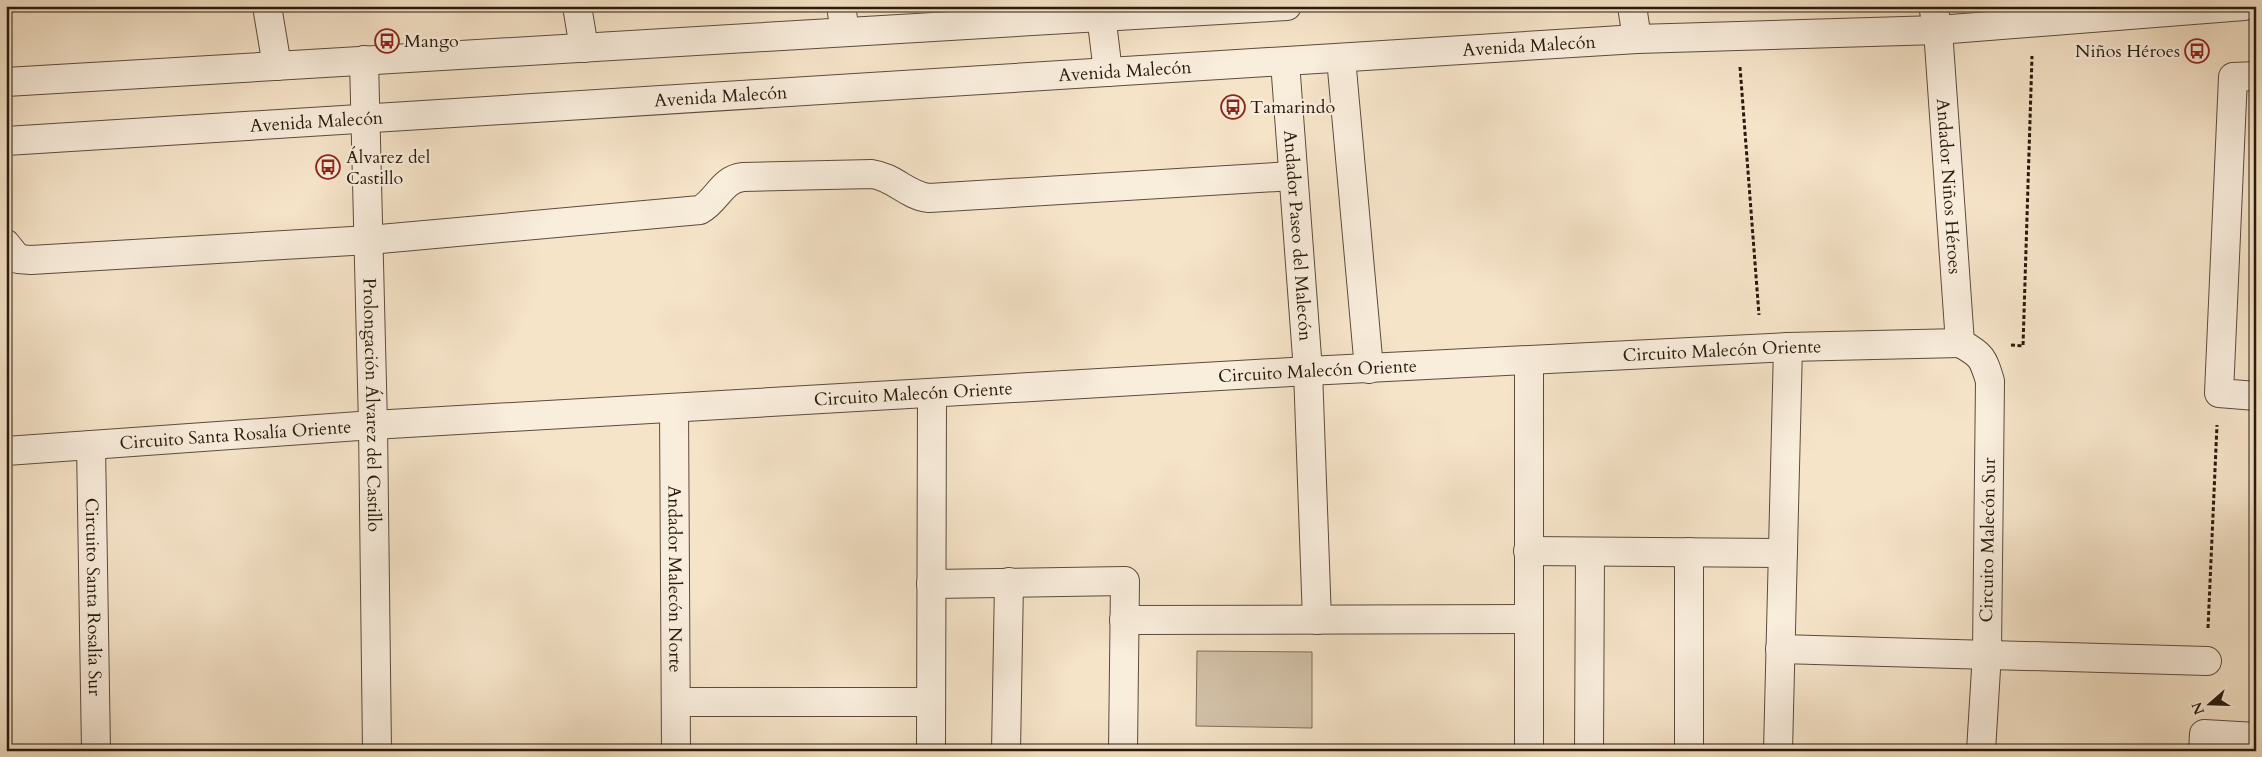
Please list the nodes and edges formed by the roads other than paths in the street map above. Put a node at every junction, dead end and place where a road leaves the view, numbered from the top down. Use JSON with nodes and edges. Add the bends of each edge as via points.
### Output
{"nodes":[{"id":1,"x":266,"y":6,"type":"edge"},
{"id":2,"x":577,"y":6,"type":"edge"},
{"id":3,"x":1287,"y":6,"type":"edge"},
{"id":4,"x":1632,"y":6,"type":"edge"},
{"id":5,"x":2244,"y":6,"type":"edge"},
{"id":6,"x":1101,"y":12,"type":"edge"},
{"id":7,"x":1935,"y":18,"type":"edge"},
{"id":8,"x":843,"y":19,"type":"edge"},
{"id":9,"x":1637,"y":40,"type":"junction"},
{"id":10,"x":584,"y":48,"type":"junction"},
{"id":11,"x":1341,"y":58,"type":"junction"},
{"id":12,"x":364,"y":60,"type":"junction"},
{"id":13,"x":1285,"y":62,"type":"junction"},
{"id":14,"x":277,"y":66,"type":"junction"},
{"id":15,"x":1108,"y":72,"type":"junction"},
{"id":16,"x":2256,"y":76,"type":"edge"},
{"id":17,"x":6,"y":82,"type":"edge"},
{"id":18,"x":366,"y":120,"type":"junction"},
{"id":19,"x":6,"y":141,"type":"edge"},
{"id":20,"x":1293,"y":176,"type":"junction"},
{"id":21,"x":369,"y":240,"type":"junction"},
{"id":22,"x":6,"y":244,"type":"edge"},
{"id":23,"x":1960,"y":343,"type":"junction"},
{"id":24,"x":1774,"y":348,"type":"junction"},
{"id":25,"x":1529,"y":361,"type":"junction"},
{"id":26,"x":1368,"y":369,"type":"junction"},
{"id":27,"x":1308,"y":371,"type":"junction"},
{"id":28,"x":932,"y":393,"type":"junction"},
{"id":29,"x":2256,"y":396,"type":"edge"},
{"id":30,"x":674,"y":408,"type":"junction"},
{"id":31,"x":373,"y":425,"type":"junction"},
{"id":32,"x":91,"y":445,"type":"junction"},
{"id":33,"x":6,"y":451,"type":"edge"},
{"id":34,"x":1528,"y":551,"type":"junction"},
{"id":35,"x":1590,"y":552,"type":"junction"},
{"id":36,"x":1689,"y":552,"type":"junction"},
{"id":37,"x":1783,"y":553,"type":"junction"},
{"id":38,"x":1009,"y":582,"type":"junction"},
{"id":39,"x":931,"y":584,"type":"junction"},
{"id":40,"x":1529,"y":619,"type":"junction"},
{"id":41,"x":1124,"y":620,"type":"junction"},
{"id":42,"x":1317,"y":620,"type":"junction"},
{"id":43,"x":1780,"y":649,"type":"junction"},
{"id":44,"x":1986,"y":653,"type":"junction"},
{"id":45,"x":2207,"y":661,"type":"road end"},
{"id":46,"x":676,"y":702,"type":"junction"},
{"id":47,"x":931,"y":702,"type":"junction"},
{"id":48,"x":2256,"y":738,"type":"edge"},
{"id":49,"x":96,"y":751,"type":"edge"},
{"id":50,"x":376,"y":751,"type":"edge"},
{"id":51,"x":676,"y":751,"type":"edge"},
{"id":52,"x":932,"y":751,"type":"edge"},
{"id":53,"x":1006,"y":751,"type":"edge"},
{"id":54,"x":1123,"y":751,"type":"edge"},
{"id":55,"x":1529,"y":751,"type":"edge"},
{"id":56,"x":1589,"y":751,"type":"edge"},
{"id":57,"x":1689,"y":751,"type":"edge"},
{"id":58,"x":1778,"y":751,"type":"edge"},
{"id":59,"x":1981,"y":751,"type":"edge"},
{"id":60,"x":2203,"y":751,"type":"edge"}],
"edges":[{"from":1,"to":14,"type":"street"},
{"from":2,"to":10,"type":"street"},
{"from":3,"to":6,"type":"street"},
{"from":4,"to":9,"type":"street"},
{"from":5,"to":7,"type":"street","name":"Avenida Malecón","via":[[2033,22]]},
{"from":6,"to":8,"type":"street"},
{"from":6,"to":15,"type":"street"},
{"from":7,"to":9,"type":"street","name":"Avenida Malecón","via":[[1737,36]]},
{"from":7,"to":23,"type":"street","name":"Andador Niños Héroes"},
{"from":8,"to":10,"type":"street"},
{"from":9,"to":11,"type":"street","name":"Avenida Malecón"},
{"from":10,"to":12,"type":"street"},
{"from":11,"to":13,"type":"street","name":"Avenida Malecón"},
{"from":11,"to":26,"type":"street"},
{"from":12,"to":14,"type":"street"},
{"from":12,"to":18,"type":"street","name":"Prolongación Álvarez del Castillo"},
{"from":13,"to":15,"type":"street","name":"Avenida Malecón"},
{"from":13,"to":20,"type":"street","name":"Andador Paseo del Malecón"},
{"from":14,"to":17,"type":"street"},
{"from":15,"to":18,"type":"street","name":"Avenida Malecón"},
{"from":16,"to":29,"type":"street","via":[[2233,78],[2219,393]]},
{"from":18,"to":19,"type":"street","name":"Avenida Malecón"},
{"from":18,"to":21,"type":"street","name":"Prolongación Álvarez del Castillo"},
{"from":20,"to":21,"type":"street","via":[[929,198],[916,195],[885,176],[872,174],[743,176],[728,181],[707,207],[700,210]]},
{"from":20,"to":27,"type":"street","name":"Andador Paseo del Malecón"},
{"from":21,"to":22,"type":"street","via":[[22,260],[14,257]]},
{"from":21,"to":31,"type":"street","name":"Prolongación Álvarez del Castillo"},
{"from":23,"to":24,"type":"street","name":"Circuito Malecón Oriente"},
{"from":23,"to":44,"type":"street","name":"Circuito Malecón Sur","via":[[1984,360],[1990,381]]},
{"from":24,"to":25,"type":"street","name":"Circuito Malecón Oriente"},
{"from":24,"to":37,"type":"street"},
{"from":25,"to":26,"type":"street","name":"Circuito Malecón Oriente"},
{"from":25,"to":34,"type":"street"},
{"from":26,"to":27,"type":"street","name":"Circuito Malecón Oriente"},
{"from":27,"to":28,"type":"street","name":"Circuito Malecón Oriente"},
{"from":27,"to":42,"type":"street","name":"Andador Paseo del Malecón"},
{"from":28,"to":30,"type":"street","name":"Circuito Malecón Oriente"},
{"from":28,"to":39,"type":"street"},
{"from":30,"to":31,"type":"street","name":"Circuito Santa Rosalía Oriente"},
{"from":30,"to":46,"type":"street","name":"Andador Malecón Norte"},
{"from":31,"to":32,"type":"street","name":"Circuito Santa Rosalía Oriente"},
{"from":31,"to":50,"type":"street","name":"Prolongación Álvarez del Castillo"},
{"from":32,"to":33,"type":"street","name":"Circuito Santa Rosalía Oriente"},
{"from":32,"to":49,"type":"street","name":"Circuito Santa Rosalía Sur"},
{"from":34,"to":35,"type":"street"},
{"from":34,"to":40,"type":"street"},
{"from":35,"to":36,"type":"street"},
{"from":35,"to":56,"type":"street"},
{"from":36,"to":37,"type":"street"},
{"from":36,"to":57,"type":"street"},
{"from":37,"to":43,"type":"street"},
{"from":38,"to":39,"type":"street"},
{"from":38,"to":41,"type":"street","via":[[1125,581]]},
{"from":38,"to":53,"type":"street"},
{"from":39,"to":47,"type":"street"},
{"from":40,"to":42,"type":"street"},
{"from":40,"to":55,"type":"street"},
{"from":41,"to":42,"type":"street"},
{"from":41,"to":54,"type":"street"},
{"from":43,"to":44,"type":"street"},
{"from":43,"to":58,"type":"street"},
{"from":44,"to":45,"type":"street"},
{"from":44,"to":59,"type":"street","name":"Circuito Malecón Sur"},
{"from":46,"to":47,"type":"street"},
{"from":46,"to":51,"type":"street","name":"Andador Malecón Norte"},
{"from":47,"to":52,"type":"street"},
{"from":48,"to":60,"type":"street","via":[[2204,734]]}]}
